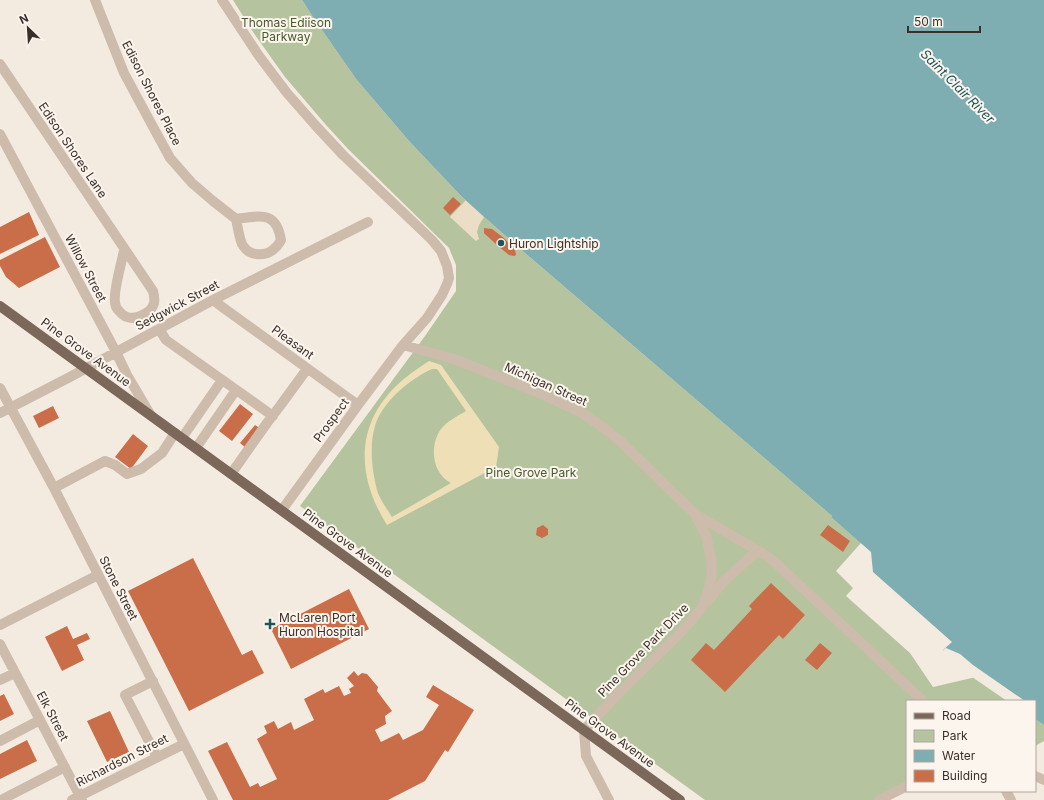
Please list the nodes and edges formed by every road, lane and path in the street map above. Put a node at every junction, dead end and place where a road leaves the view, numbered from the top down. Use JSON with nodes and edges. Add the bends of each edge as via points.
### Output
{"nodes":[{"id":1,"x":95,"y":0,"type":"edge"},
{"id":2,"x":222,"y":0,"type":"edge"},
{"id":3,"x":0,"y":64,"type":"edge"},
{"id":4,"x":0,"y":134,"type":"edge"},
{"id":5,"x":236,"y":219,"type":"junction"},
{"id":6,"x":368,"y":222,"type":"dead end"},
{"id":7,"x":124,"y":250,"type":"junction"},
{"id":8,"x":213,"y":300,"type":"junction"},
{"id":9,"x":0,"y":306,"type":"edge"},
{"id":10,"x":159,"y":329,"type":"junction"},
{"id":11,"x":403,"y":345,"type":"junction"},
{"id":12,"x":115,"y":350,"type":"junction"},
{"id":13,"x":85,"y":368,"type":"junction"},
{"id":14,"x":308,"y":369,"type":"junction"},
{"id":15,"x":222,"y":380,"type":"junction"},
{"id":16,"x":0,"y":388,"type":"edge"},
{"id":17,"x":236,"y":390,"type":"junction"},
{"id":18,"x":358,"y":405,"type":"junction"},
{"id":19,"x":10,"y":408,"type":"junction"},
{"id":20,"x":0,"y":413,"type":"edge"},
{"id":21,"x":150,"y":414,"type":"junction"},
{"id":22,"x":273,"y":416,"type":"junction"},
{"id":23,"x":179,"y":435,"type":"junction"},
{"id":24,"x":196,"y":448,"type":"junction"},
{"id":25,"x":231,"y":474,"type":"junction"},
{"id":26,"x":54,"y":488,"type":"junction"},
{"id":27,"x":282,"y":510,"type":"junction"},
{"id":28,"x":695,"y":514,"type":"junction"},
{"id":29,"x":757,"y":551,"type":"junction"},
{"id":30,"x":98,"y":575,"type":"junction"},
{"id":31,"x":702,"y":608,"type":"junction"},
{"id":32,"x":0,"y":625,"type":"edge"},
{"id":33,"x":0,"y":644,"type":"edge"},
{"id":34,"x":15,"y":673,"type":"junction"},
{"id":35,"x":0,"y":680,"type":"edge"},
{"id":36,"x":153,"y":681,"type":"junction"},
{"id":37,"x":922,"y":700,"type":"edge"},
{"id":38,"x":40,"y":720,"type":"junction"},
{"id":39,"x":584,"y":730,"type":"junction"},
{"id":40,"x":0,"y":741,"type":"edge"},
{"id":41,"x":184,"y":744,"type":"junction"},
{"id":42,"x":158,"y":757,"type":"junction"},
{"id":43,"x":65,"y":767,"type":"junction"},
{"id":44,"x":906,"y":786,"type":"edge"},
{"id":45,"x":78,"y":799,"type":"edge"},
{"id":46,"x":0,"y":800,"type":"edge"},
{"id":47,"x":213,"y":800,"type":"edge"},
{"id":48,"x":609,"y":800,"type":"edge"},
{"id":49,"x":680,"y":800,"type":"edge"},
{"id":50,"x":879,"y":800,"type":"edge"}],
"edges":[{"from":1,"to":5,"type":"street","name":"Edison Shores Place","via":[[124,73],[170,158],[192,183]]},
{"from":2,"to":11,"type":"street","name":"Prospect","via":[[259,56],[292,99],[343,155],[432,240],[441,252],[447,266],[447,284],[426,318]]},
{"from":3,"to":7,"type":"street","name":"Edison Shores Lane"},
{"from":4,"to":12,"type":"street","name":"Willow Street"},
{"from":5,"to":5,"type":"street","via":[[265,216],[277,226],[281,240],[275,249],[266,254],[257,255],[249,252],[243,246]]},
{"from":6,"to":8,"type":"street","name":"Sedgwick Street"},
{"from":7,"to":7,"type":"street","name":"Edison Shores Lane","via":[[115,302],[122,315],[136,318],[149,311],[154,305],[155,298],[153,291]]},
{"from":8,"to":10,"type":"street","name":"Sedgwick Street"},
{"from":8,"to":14,"type":"street","name":"Pleasant"},
{"from":9,"to":13,"type":"main road","name":"Pine Grove Avenue"},
{"from":10,"to":12,"type":"street","name":"Sedgwick Street"},
{"from":10,"to":15,"type":"street","via":[[166,340]]},
{"from":11,"to":18,"type":"street","name":"Prospect"},
{"from":11,"to":28,"type":"street","name":"Michigan Street","via":[[454,359],[580,412],[619,440]]},
{"from":12,"to":13,"type":"street","name":"Sedgwick Street"},
{"from":12,"to":21,"type":"street","name":"Willow Street"},
{"from":13,"to":19,"type":"street","name":"Sedgwick Street"},
{"from":13,"to":21,"type":"main road","name":"Pine Grove Avenue"},
{"from":14,"to":18,"type":"street","name":"Pleasant"},
{"from":14,"to":22,"type":"street"},
{"from":15,"to":17,"type":"street"},
{"from":15,"to":23,"type":"street"},
{"from":16,"to":19,"type":"street","name":"Stone Street"},
{"from":17,"to":22,"type":"street"},
{"from":17,"to":24,"type":"street"},
{"from":18,"to":27,"type":"street","name":"Prospect"},
{"from":19,"to":20,"type":"street","name":"Sedgwick Street"},
{"from":19,"to":26,"type":"street","name":"Stone Street"},
{"from":21,"to":23,"type":"main road","name":"Pine Grove Avenue"},
{"from":22,"to":25,"type":"street"},
{"from":23,"to":24,"type":"main road","name":"Pine Grove Avenue"},
{"from":23,"to":26,"type":"street","via":[[162,453],[141,469],[127,474],[105,461]]},
{"from":24,"to":25,"type":"main road","name":"Pine Grove Avenue"},
{"from":25,"to":27,"type":"main road","name":"Pine Grove Avenue"},
{"from":26,"to":30,"type":"street","name":"Stone Street"},
{"from":27,"to":39,"type":"main road","name":"Pine Grove Avenue"},
{"from":28,"to":29,"type":"street","name":"Michigan Street"},
{"from":28,"to":31,"type":"street","name":"Pine Grove Park Drive","via":[[706,536],[712,571]]},
{"from":29,"to":31,"type":"street","via":[[724,581]]},
{"from":29,"to":37,"type":"street","name":"Michigan Street","via":[[777,564]]},
{"from":30,"to":32,"type":"street"},
{"from":30,"to":36,"type":"street","name":"Stone Street"},
{"from":31,"to":39,"type":"street","name":"Pine Grove Park Drive","via":[[684,630]]},
{"from":33,"to":34,"type":"street","name":"Elk Street"},
{"from":34,"to":35,"type":"street"},
{"from":34,"to":38,"type":"street","name":"Elk Street"},
{"from":36,"to":41,"type":"street","name":"Stone Street"},
{"from":36,"to":42,"type":"street","via":[[125,695]]},
{"from":38,"to":40,"type":"street"},
{"from":38,"to":43,"type":"street","name":"Elk Street"},
{"from":39,"to":48,"type":"street","via":[[586,756]]},
{"from":39,"to":49,"type":"main road","name":"Pine Grove Avenue"},
{"from":41,"to":42,"type":"street","name":"Richardson Street"},
{"from":41,"to":47,"type":"street","name":"Stone Street"},
{"from":42,"to":45,"type":"street","name":"Richardson Street"},
{"from":43,"to":45,"type":"street","name":"Elk Street"},
{"from":43,"to":46,"type":"street"},
{"from":44,"to":50,"type":"street"}]}
